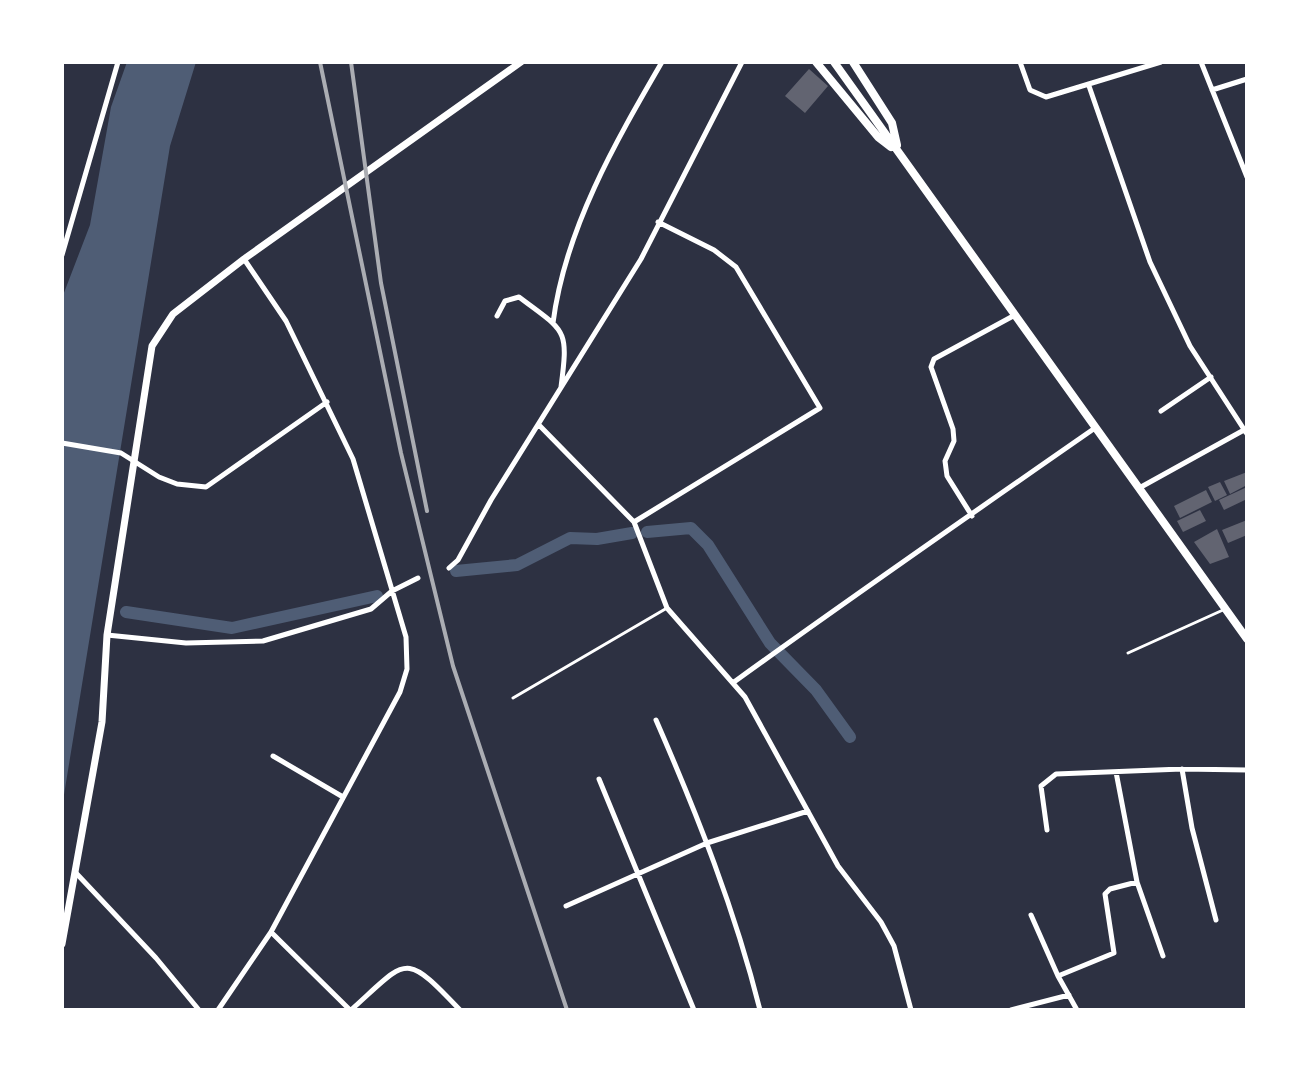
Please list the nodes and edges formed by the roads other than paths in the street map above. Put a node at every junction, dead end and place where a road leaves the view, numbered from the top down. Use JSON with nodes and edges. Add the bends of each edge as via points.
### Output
{"nodes":[{"id":1,"x":118,"y":62,"type":"edge"},
{"id":2,"x":521,"y":62,"type":"edge"},
{"id":3,"x":662,"y":62,"type":"edge"},
{"id":4,"x":742,"y":62,"type":"edge"},
{"id":5,"x":816,"y":62,"type":"edge"},
{"id":6,"x":853,"y":62,"type":"edge"},
{"id":7,"x":1020,"y":62,"type":"edge"},
{"id":8,"x":1161,"y":62,"type":"edge"},
{"id":9,"x":1201,"y":62,"type":"edge"},
{"id":10,"x":836,"y":65,"type":"edge"},
{"id":11,"x":1247,"y":79,"type":"edge"},
{"id":12,"x":1089,"y":86,"type":"junction"},
{"id":13,"x":1212,"y":90,"type":"junction"},
{"id":14,"x":898,"y":152,"type":"junction"},
{"id":15,"x":1247,"y":177,"type":"edge"},
{"id":16,"x":658,"y":222,"type":"junction"},
{"id":17,"x":62,"y":255,"type":"edge"},
{"id":18,"x":244,"y":259,"type":"junction"},
{"id":19,"x":1015,"y":315,"type":"junction"},
{"id":20,"x":497,"y":316,"type":"dead end"},
{"id":21,"x":553,"y":323,"type":"junction"},
{"id":22,"x":1211,"y":377,"type":"junction"},
{"id":23,"x":561,"y":388,"type":"junction"},
{"id":24,"x":327,"y":402,"type":"junction"},
{"id":25,"x":1161,"y":411,"type":"dead end"},
{"id":26,"x":539,"y":425,"type":"junction"},
{"id":27,"x":1096,"y":428,"type":"junction"},
{"id":28,"x":1246,"y":432,"type":"edge"},
{"id":29,"x":62,"y":443,"type":"edge"},
{"id":30,"x":131,"y":461,"type":"junction"},
{"id":31,"x":1141,"y":487,"type":"junction"},
{"id":32,"x":972,"y":516,"type":"junction"},
{"id":33,"x":634,"y":522,"type":"junction"},
{"id":34,"x":449,"y":568,"type":"dead end"},
{"id":35,"x":418,"y":578,"type":"dead end"},
{"id":36,"x":392,"y":591,"type":"junction"},
{"id":37,"x":667,"y":608,"type":"junction"},
{"id":38,"x":1225,"y":609,"type":"junction"},
{"id":39,"x":107,"y":635,"type":"junction"},
{"id":40,"x":1247,"y":639,"type":"edge"},
{"id":41,"x":1128,"y":653,"type":"dead end"},
{"id":42,"x":734,"y":682,"type":"junction"},
{"id":43,"x":513,"y":698,"type":"dead end"},
{"id":44,"x":656,"y":720,"type":"dead end"},
{"id":45,"x":273,"y":756,"type":"dead end"},
{"id":46,"x":1182,"y":769,"type":"junction"},
{"id":47,"x":1247,"y":770,"type":"edge"},
{"id":48,"x":1116,"y":772,"type":"junction"},
{"id":49,"x":599,"y":779,"type":"dead end"},
{"id":50,"x":343,"y":797,"type":"junction"},
{"id":51,"x":808,"y":811,"type":"junction"},
{"id":52,"x":1047,"y":830,"type":"dead end"},
{"id":53,"x":707,"y":843,"type":"junction"},
{"id":54,"x":76,"y":873,"type":"junction"},
{"id":55,"x":637,"y":873,"type":"junction"},
{"id":56,"x":1137,"y":882,"type":"junction"},
{"id":57,"x":566,"y":906,"type":"dead end"},
{"id":58,"x":1031,"y":915,"type":"dead end"},
{"id":59,"x":1216,"y":920,"type":"dead end"},
{"id":60,"x":271,"y":932,"type":"junction"},
{"id":61,"x":62,"y":944,"type":"edge"},
{"id":62,"x":1163,"y":956,"type":"dead end"},
{"id":63,"x":1058,"y":976,"type":"junction"},
{"id":64,"x":1069,"y":995,"type":"junction"},
{"id":65,"x":199,"y":1010,"type":"edge"},
{"id":66,"x":218,"y":1010,"type":"edge"},
{"id":67,"x":350,"y":1010,"type":"edge"},
{"id":68,"x":460,"y":1010,"type":"edge"},
{"id":69,"x":694,"y":1010,"type":"edge"},
{"id":70,"x":760,"y":1010,"type":"edge"},
{"id":71,"x":911,"y":1010,"type":"edge"},
{"id":72,"x":1011,"y":1010,"type":"edge"},
{"id":73,"x":1077,"y":1010,"type":"edge"}],
"edges":[{"from":1,"to":17,"type":"street"},
{"from":2,"to":18,"type":"main road"},
{"from":3,"to":21,"type":"street","via":[[583,212]]},
{"from":4,"to":16,"type":"street"},
{"from":5,"to":14,"type":"main road","via":[[878,137]]},
{"from":6,"to":14,"type":"main road","via":[[892,123]]},
{"from":7,"to":12,"type":"street","via":[[1036,95]]},
{"from":8,"to":12,"type":"street"},
{"from":9,"to":13,"type":"street"},
{"from":10,"to":14,"type":"main road"},
{"from":11,"to":13,"type":"street"},
{"from":12,"to":22,"type":"street","via":[[1150,262],[1190,346]]},
{"from":13,"to":15,"type":"street"},
{"from":14,"to":19,"type":"main road"},
{"from":16,"to":23,"type":"street"},
{"from":16,"to":33,"type":"street","via":[[736,267],[820,408]]},
{"from":18,"to":24,"type":"street","via":[[286,321]]},
{"from":18,"to":30,"type":"main road","via":[[173,314],[152,346]]},
{"from":19,"to":27,"type":"main road"},
{"from":19,"to":32,"type":"street","via":[[934,359],[931,367],[953,429],[947,476]]},
{"from":20,"to":21,"type":"street","via":[[505,301],[519,297]]},
{"from":21,"to":23,"type":"street","via":[[563,333],[566,347]]},
{"from":22,"to":25,"type":"street"},
{"from":22,"to":28,"type":"street"},
{"from":23,"to":26,"type":"street"},
{"from":24,"to":30,"type":"street","via":[[206,487],[177,484]]},
{"from":24,"to":36,"type":"street","via":[[353,459]]},
{"from":26,"to":33,"type":"street"},
{"from":26,"to":34,"type":"street"},
{"from":27,"to":31,"type":"main road"},
{"from":27,"to":32,"type":"street"},
{"from":28,"to":31,"type":"street"},
{"from":29,"to":30,"type":"street","via":[[121,453]]},
{"from":30,"to":39,"type":"main road"},
{"from":31,"to":38,"type":"main road"},
{"from":32,"to":42,"type":"street"},
{"from":33,"to":37,"type":"street"},
{"from":35,"to":36,"type":"street"},
{"from":36,"to":39,"type":"street","via":[[371,609],[263,641],[186,643]]},
{"from":36,"to":50,"type":"street","via":[[406,637],[407,669],[400,692]]},
{"from":37,"to":42,"type":"street"},
{"from":37,"to":43,"type":"lane"},
{"from":38,"to":40,"type":"main road"},
{"from":38,"to":41,"type":"lane"},
{"from":39,"to":54,"type":"main road","via":[[102,722]]},
{"from":42,"to":51,"type":"street"},
{"from":44,"to":53,"type":"street"},
{"from":45,"to":50,"type":"street"},
{"from":46,"to":47,"type":"street"},
{"from":46,"to":48,"type":"street"},
{"from":46,"to":59,"type":"street"},
{"from":48,"to":52,"type":"street","via":[[1056,774],[1047,779],[1041,786]]},
{"from":48,"to":56,"type":"street"},
{"from":49,"to":55,"type":"street"},
{"from":50,"to":60,"type":"street"},
{"from":51,"to":53,"type":"street"},
{"from":51,"to":71,"type":"street","via":[[838,866],[894,946]]},
{"from":53,"to":55,"type":"street"},
{"from":53,"to":70,"type":"street"},
{"from":54,"to":61,"type":"main road"},
{"from":54,"to":65,"type":"street"},
{"from":55,"to":57,"type":"street"},
{"from":55,"to":69,"type":"street"},
{"from":56,"to":62,"type":"street"},
{"from":56,"to":63,"type":"street","via":[[1105,894],[1114,953]]},
{"from":58,"to":63,"type":"street"},
{"from":60,"to":66,"type":"street"},
{"from":60,"to":67,"type":"street"},
{"from":63,"to":64,"type":"street"},
{"from":64,"to":72,"type":"street"},
{"from":64,"to":73,"type":"street"},
{"from":67,"to":68,"type":"street","via":[[407,966],[418,969]]}]}
